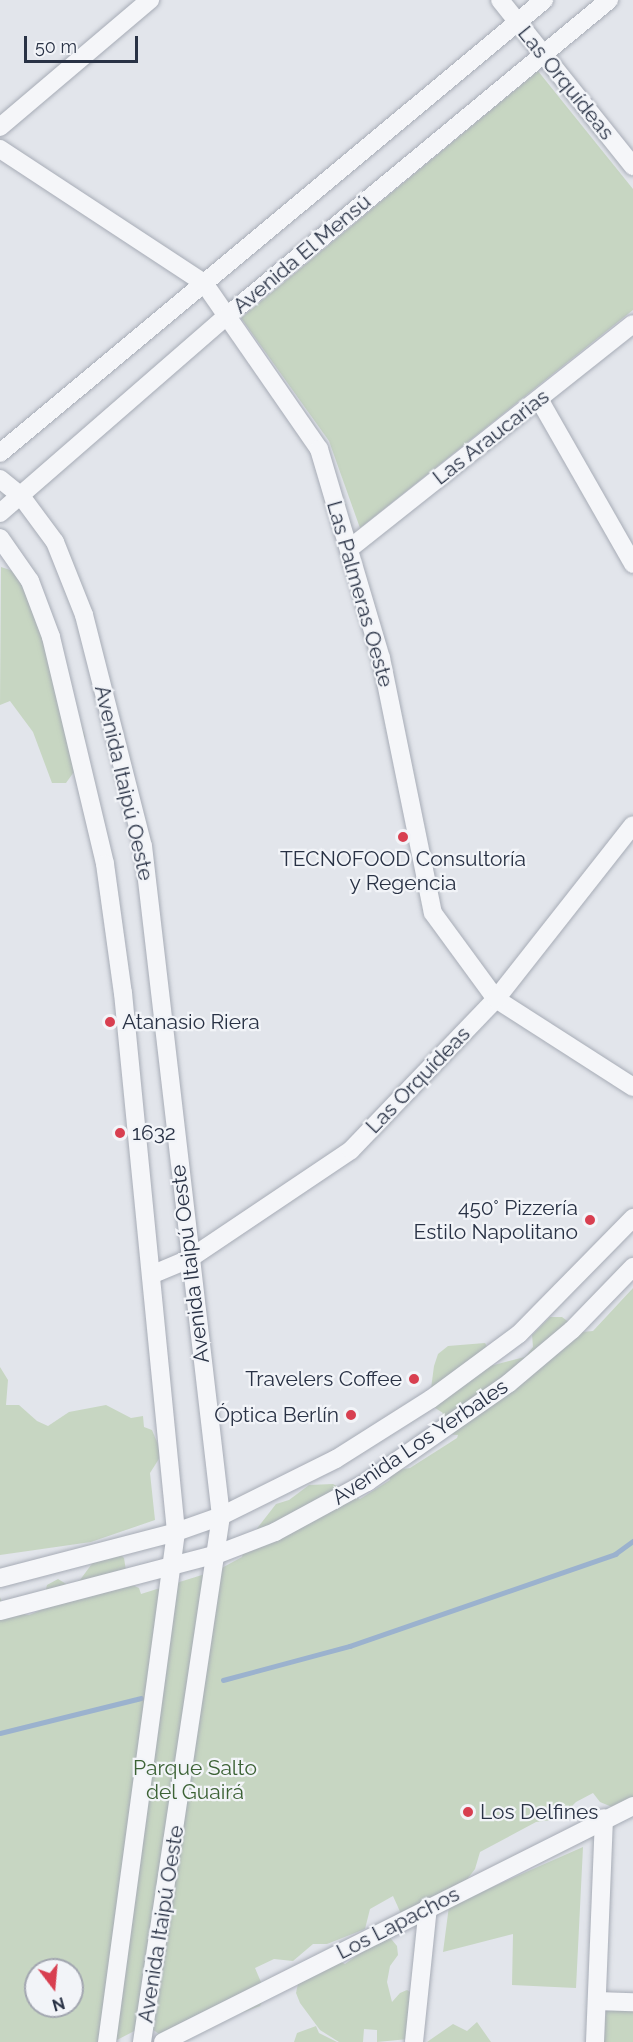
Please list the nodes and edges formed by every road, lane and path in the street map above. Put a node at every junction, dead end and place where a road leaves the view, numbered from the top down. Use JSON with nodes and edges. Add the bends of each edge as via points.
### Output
{"nodes":[{"id":1,"x":150,"y":0,"type":"edge"},
{"id":2,"x":500,"y":0,"type":"edge"},
{"id":3,"x":544,"y":0,"type":"edge"},
{"id":4,"x":609,"y":0,"type":"edge"},
{"id":5,"x":517,"y":22,"type":"junction"},
{"id":6,"x":543,"y":54,"type":"junction"},
{"id":7,"x":0,"y":127,"type":"edge"},
{"id":8,"x":0,"y":149,"type":"edge"},
{"id":9,"x":633,"y":166,"type":"edge"},
{"id":10,"x":204,"y":283,"type":"junction"},
{"id":11,"x":227,"y":316,"type":"junction"},
{"id":12,"x":633,"y":324,"type":"edge"},
{"id":13,"x":539,"y":399,"type":"junction"},
{"id":14,"x":0,"y":453,"type":"edge"},
{"id":15,"x":0,"y":479,"type":"edge"},
{"id":16,"x":21,"y":496,"type":"junction"},
{"id":17,"x":0,"y":513,"type":"edge"},
{"id":18,"x":0,"y":538,"type":"edge"},
{"id":19,"x":349,"y":549,"type":"junction"},
{"id":20,"x":633,"y":564,"type":"edge"},
{"id":21,"x":633,"y":825,"type":"edge"},
{"id":22,"x":496,"y":999,"type":"junction"},
{"id":23,"x":633,"y":1086,"type":"edge"},
{"id":24,"x":633,"y":1218,"type":"edge"},
{"id":25,"x":189,"y":1259,"type":"junction"},
{"id":26,"x":633,"y":1267,"type":"edge"},
{"id":27,"x":151,"y":1275,"type":"junction"},
{"id":28,"x":221,"y":1516,"type":"junction"},
{"id":29,"x":176,"y":1532,"type":"junction"},
{"id":30,"x":218,"y":1554,"type":"junction"},
{"id":31,"x":172,"y":1568,"type":"junction"},
{"id":32,"x":0,"y":1578,"type":"edge"},
{"id":33,"x":0,"y":1611,"type":"edge"},
{"id":34,"x":633,"y":1806,"type":"edge"},
{"id":35,"x":604,"y":1818,"type":"junction"},
{"id":36,"x":428,"y":1907,"type":"junction"},
{"id":37,"x":597,"y":2001,"type":"junction"},
{"id":38,"x":633,"y":2002,"type":"edge"},
{"id":39,"x":107,"y":2042,"type":"edge"},
{"id":40,"x":142,"y":2042,"type":"edge"},
{"id":41,"x":163,"y":2042,"type":"edge"},
{"id":42,"x":414,"y":2042,"type":"edge"},
{"id":43,"x":595,"y":2042,"type":"edge"}],
"edges":[{"from":1,"to":7,"type":"street"},
{"from":2,"to":5,"type":"street","name":"Las Orquídeas"},
{"from":3,"to":5,"type":"street","name":"Avenida El Mensú"},
{"from":4,"to":6,"type":"street","name":"Avenida El Mensú"},
{"from":5,"to":6,"type":"street","name":"Las Orquídeas"},
{"from":5,"to":10,"type":"street","name":"Avenida El Mensú"},
{"from":6,"to":9,"type":"street","name":"Las Orquídeas"},
{"from":6,"to":11,"type":"street","name":"Avenida El Mensú"},
{"from":8,"to":10,"type":"street","name":"Las Palmeras Oeste"},
{"from":10,"to":11,"type":"street","name":"Las Palmeras Oeste"},
{"from":10,"to":14,"type":"street","name":"Avenida El Mensú"},
{"from":11,"to":16,"type":"street","name":"Avenida El Mensú"},
{"from":11,"to":19,"type":"street","name":"Las Palmeras Oeste","via":[[319,449]]},
{"from":12,"to":13,"type":"street","name":"Las Araucarias"},
{"from":13,"to":19,"type":"street","name":"Las Araucarias"},
{"from":13,"to":20,"type":"street"},
{"from":15,"to":16,"type":"street","name":"Avenida Itaipú Oeste"},
{"from":16,"to":17,"type":"street","name":"Avenida El Mensú"},
{"from":16,"to":25,"type":"street","name":"Avenida Itaipú Oeste","via":[[55,542],[84,615],[143,846]]},
{"from":18,"to":27,"type":"street","name":"Avenida Itaipú Oeste","via":[[30,581],[51,637],[105,864],[123,993]]},
{"from":19,"to":22,"type":"street","name":"Las Palmeras Oeste","via":[[381,658],[434,913]]},
{"from":21,"to":22,"type":"street","name":"Las Orquídeas"},
{"from":22,"to":23,"type":"street","name":"Las Palmeras Oeste"},
{"from":22,"to":25,"type":"street","name":"Las Orquídeas","via":[[351,1150]]},
{"from":24,"to":28,"type":"street","via":[[519,1334],[431,1400],[336,1459]]},
{"from":25,"to":27,"type":"street","name":"Las Orquídeas"},
{"from":25,"to":28,"type":"street","name":"Avenida Itaipú Oeste"},
{"from":26,"to":30,"type":"street","name":"Avenida Los Yerbales","via":[[572,1330],[509,1383],[367,1482],[274,1532]]},
{"from":27,"to":29,"type":"street","name":"Avenida Itaipú Oeste"},
{"from":28,"to":29,"type":"street"},
{"from":28,"to":30,"type":"street","name":"Avenida Itaipú Oeste"},
{"from":29,"to":31,"type":"street","name":"Avenida Itaipú Oeste"},
{"from":29,"to":32,"type":"street"},
{"from":30,"to":31,"type":"street","name":"Avenida Los Yerbales"},
{"from":30,"to":40,"type":"street","name":"Avenida Itaipú Oeste"},
{"from":31,"to":33,"type":"street","name":"Avenida Los Yerbales"},
{"from":31,"to":39,"type":"street","name":"Avenida Itaipú Oeste"},
{"from":34,"to":35,"type":"street","name":"Los Lapachos"},
{"from":35,"to":36,"type":"street","name":"Los Lapachos"},
{"from":35,"to":37,"type":"street"},
{"from":36,"to":41,"type":"street","name":"Los Lapachos"},
{"from":36,"to":42,"type":"street"},
{"from":37,"to":38,"type":"street"},
{"from":37,"to":43,"type":"street"}]}
